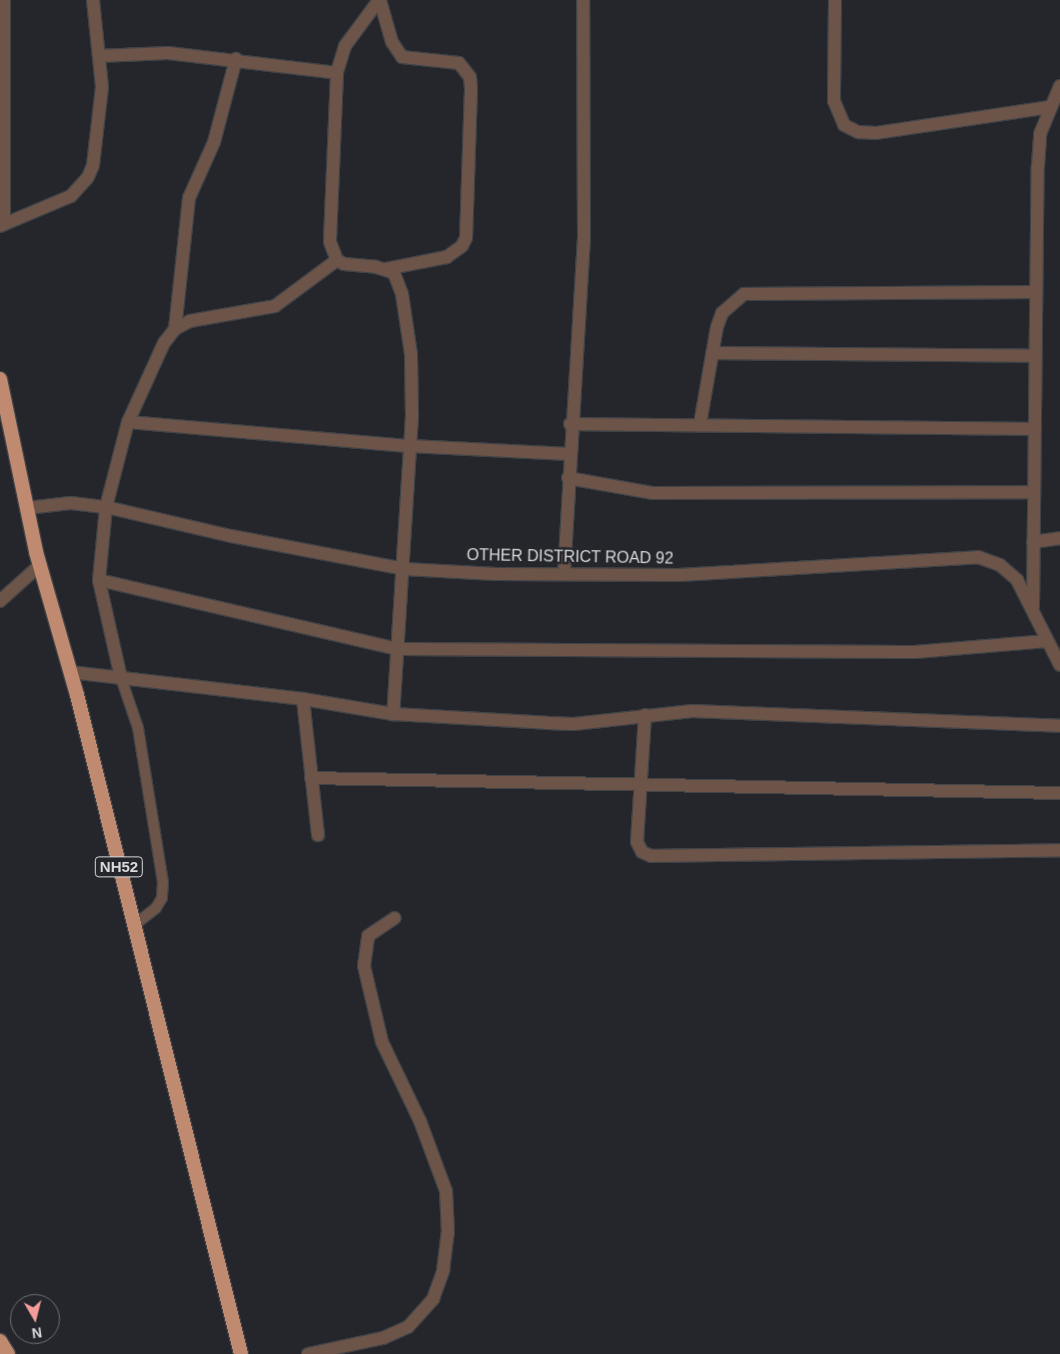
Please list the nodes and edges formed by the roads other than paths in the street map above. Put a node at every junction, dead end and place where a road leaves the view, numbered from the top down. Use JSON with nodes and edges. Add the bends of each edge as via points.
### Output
{"nodes":[{"id":1,"x":4,"y":0,"type":"edge"},
{"id":2,"x":93,"y":0,"type":"edge"},
{"id":3,"x":380,"y":0,"type":"edge"},
{"id":4,"x":583,"y":0,"type":"edge"},
{"id":5,"x":835,"y":0,"type":"edge"},
{"id":6,"x":99,"y":56,"type":"junction"},
{"id":7,"x":236,"y":59,"type":"junction"},
{"id":8,"x":337,"y":73,"type":"junction"},
{"id":9,"x":1060,"y":86,"type":"edge"},
{"id":10,"x":1049,"y":107,"type":"junction"},
{"id":11,"x":2,"y":225,"type":"edge"},
{"id":12,"x":337,"y":260,"type":"junction"},
{"id":13,"x":385,"y":269,"type":"junction"},
{"id":14,"x":1035,"y":292,"type":"junction"},
{"id":15,"x":175,"y":328,"type":"junction"},
{"id":16,"x":712,"y":353,"type":"junction"},
{"id":17,"x":1034,"y":356,"type":"junction"},
{"id":18,"x":0,"y":379,"type":"edge"},
{"id":19,"x":3,"y":412,"type":"edge"},
{"id":20,"x":128,"y":422,"type":"junction"},
{"id":21,"x":570,"y":424,"type":"junction"},
{"id":22,"x":700,"y":424,"type":"junction"},
{"id":23,"x":1034,"y":429,"type":"junction"},
{"id":24,"x":410,"y":446,"type":"junction"},
{"id":25,"x":569,"y":454,"type":"junction"},
{"id":26,"x":568,"y":478,"type":"junction"},
{"id":27,"x":1034,"y":492,"type":"junction"},
{"id":28,"x":106,"y":507,"type":"junction"},
{"id":29,"x":27,"y":508,"type":"junction"},
{"id":30,"x":1060,"y":538,"type":"edge"},
{"id":31,"x":1033,"y":542,"type":"junction"},
{"id":32,"x":40,"y":565,"type":"junction"},
{"id":33,"x":404,"y":569,"type":"junction"},
{"id":34,"x":564,"y":574,"type":"junction"},
{"id":35,"x":99,"y":580,"type":"junction"},
{"id":36,"x":0,"y":601,"type":"edge"},
{"id":37,"x":1033,"y":607,"type":"junction"},
{"id":38,"x":1048,"y":641,"type":"junction"},
{"id":39,"x":399,"y":649,"type":"junction"},
{"id":40,"x":1060,"y":665,"type":"edge"},
{"id":41,"x":70,"y":672,"type":"junction"},
{"id":42,"x":121,"y":678,"type":"junction"},
{"id":43,"x":303,"y":699,"type":"junction"},
{"id":44,"x":393,"y":714,"type":"junction"},
{"id":45,"x":645,"y":715,"type":"junction"},
{"id":46,"x":1060,"y":726,"type":"edge"},
{"id":47,"x":312,"y":778,"type":"junction"},
{"id":48,"x":642,"y":786,"type":"junction"},
{"id":49,"x":1060,"y":793,"type":"edge"},
{"id":50,"x":318,"y":835,"type":"dead end"},
{"id":51,"x":1060,"y":850,"type":"edge"},
{"id":52,"x":395,"y":918,"type":"dead end"},
{"id":53,"x":134,"y":925,"type":"junction"},
{"id":54,"x":0,"y":1340,"type":"edge"},
{"id":55,"x":8,"y":1354,"type":"edge"},
{"id":56,"x":241,"y":1354,"type":"edge"},
{"id":57,"x":308,"y":1354,"type":"edge"}],
"edges":[{"from":1,"to":11,"type":"street"},
{"from":2,"to":6,"type":"street"},
{"from":3,"to":8,"type":"street","via":[[345,46]]},
{"from":3,"to":13,"type":"street","via":[[392,42],[402,57],[459,63],[470,78],[471,89],[466,238],[462,246],[447,257]]},
{"from":4,"to":21,"type":"street","via":[[584,239]]},
{"from":5,"to":10,"type":"street","via":[[834,101],[844,125],[858,132],[876,133]]},
{"from":6,"to":7,"type":"street","via":[[168,53]]},
{"from":6,"to":11,"type":"street","via":[[99,121],[88,177],[71,196]]},
{"from":7,"to":8,"type":"street"},
{"from":7,"to":15,"type":"street","via":[[214,142],[189,198]]},
{"from":8,"to":12,"type":"street","via":[[330,242]]},
{"from":9,"to":10,"type":"street"},
{"from":10,"to":14,"type":"street","via":[[1038,158]]},
{"from":12,"to":13,"type":"street","via":[[352,267]]},
{"from":12,"to":15,"type":"street","via":[[275,306],[205,317]]},
{"from":13,"to":24,"type":"street","via":[[399,282],[411,354]]},
{"from":14,"to":16,"type":"street","via":[[744,294],[722,313]]},
{"from":14,"to":17,"type":"street"},
{"from":15,"to":20,"type":"street","via":[[164,343]]},
{"from":16,"to":17,"type":"street"},
{"from":16,"to":22,"type":"street"},
{"from":17,"to":23,"type":"street"},
{"from":18,"to":19,"type":"highway","number":"NH52"},
{"from":19,"to":29,"type":"highway","number":"NH52"},
{"from":20,"to":24,"type":"street"},
{"from":20,"to":28,"type":"street"},
{"from":21,"to":22,"type":"street"},
{"from":21,"to":25,"type":"street"},
{"from":22,"to":23,"type":"street"},
{"from":23,"to":27,"type":"street"},
{"from":24,"to":25,"type":"street"},
{"from":24,"to":33,"type":"street"},
{"from":25,"to":26,"type":"street"},
{"from":26,"to":27,"type":"street","via":[[652,493]]},
{"from":26,"to":34,"type":"street"},
{"from":27,"to":31,"type":"street"},
{"from":28,"to":29,"type":"street","name":"OTHER DISTRICT ROAD 92","via":[[71,503]]},
{"from":28,"to":33,"type":"street","name":"OTHER DISTRICT ROAD 92","via":[[232,536]]},
{"from":28,"to":35,"type":"street"},
{"from":29,"to":32,"type":"highway","number":"NH52"},
{"from":30,"to":31,"type":"street"},
{"from":31,"to":37,"type":"street"},
{"from":32,"to":36,"type":"street"},
{"from":32,"to":41,"type":"highway","number":"NH52"},
{"from":33,"to":34,"type":"street","name":"OTHER DISTRICT ROAD 92"},
{"from":33,"to":39,"type":"street"},
{"from":34,"to":37,"type":"street","name":"OTHER DISTRICT ROAD 92","via":[[679,574],[978,557],[1000,566],[1017,580]]},
{"from":35,"to":39,"type":"street"},
{"from":35,"to":42,"type":"street"},
{"from":37,"to":38,"type":"street","name":"OTHER DISTRICT ROAD 92"},
{"from":38,"to":39,"type":"street","via":[[915,652]]},
{"from":38,"to":40,"type":"street","name":"OTHER DISTRICT ROAD 92"},
{"from":39,"to":44,"type":"street"},
{"from":41,"to":42,"type":"street"},
{"from":41,"to":53,"type":"highway","number":"NH52"},
{"from":42,"to":43,"type":"street"},
{"from":42,"to":53,"type":"lane","via":[[138,728],[163,882],[162,898],[156,908]]},
{"from":43,"to":44,"type":"street"},
{"from":43,"to":47,"type":"street"},
{"from":44,"to":45,"type":"street","via":[[574,724]]},
{"from":45,"to":46,"type":"street","via":[[716,711]]},
{"from":45,"to":48,"type":"street"},
{"from":47,"to":48,"type":"street"},
{"from":47,"to":50,"type":"street"},
{"from":48,"to":49,"type":"street"},
{"from":48,"to":51,"type":"street","via":[[638,842],[642,852],[651,856]]},
{"from":52,"to":57,"type":"street","via":[[368,936],[364,966],[382,1042],[423,1129],[446,1191],[448,1233],[443,1271],[433,1299],[408,1327],[383,1338]]},
{"from":53,"to":56,"type":"highway","number":"NH52"},
{"from":54,"to":55,"type":"highway"}]}
